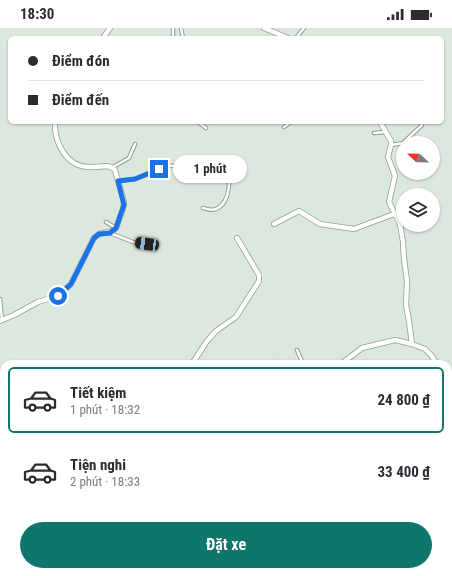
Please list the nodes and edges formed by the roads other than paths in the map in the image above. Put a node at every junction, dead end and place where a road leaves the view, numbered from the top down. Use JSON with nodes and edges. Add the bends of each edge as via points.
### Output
{"nodes":[{"id":1,"x":264,"y":28,"type":"edge"},
{"id":2,"x":304,"y":28,"type":"edge"},
{"id":3,"x":283,"y":36,"type":"edge"},
{"id":4,"x":298,"y":36,"type":"edge"},
{"id":5,"x":55,"y":124,"type":"edge"},
{"id":6,"x":201,"y":124,"type":"edge"},
{"id":7,"x":288,"y":124,"type":"edge"},
{"id":8,"x":381,"y":124,"type":"edge"},
{"id":9,"x":422,"y":124,"type":"edge"},
{"id":10,"x":284,"y":127,"type":"dead end"},
{"id":11,"x":206,"y":128,"type":"dead end"},
{"id":12,"x":386,"y":132,"type":"junction"},
{"id":13,"x":374,"y":133,"type":"dead end"},
{"id":14,"x":411,"y":136,"type":"edge"},
{"id":15,"x":135,"y":144,"type":"dead end"},
{"id":16,"x":391,"y":145,"type":"junction"},
{"id":17,"x":396,"y":145,"type":"edge"},
{"id":18,"x":113,"y":167,"type":"junction"},
{"id":19,"x":118,"y":181,"type":"junction"},
{"id":20,"x":203,"y":208,"type":"dead end"},
{"id":21,"x":394,"y":214,"type":"junction"},
{"id":22,"x":106,"y":222,"type":"dead end"},
{"id":23,"x":274,"y":224,"type":"dead end"},
{"id":24,"x":116,"y":228,"type":"junction"},
{"id":25,"x":110,"y":233,"type":"junction"},
{"id":26,"x":237,"y":238,"type":"dead end"},
{"id":27,"x":147,"y":244,"type":"dead end"},
{"id":28,"x":0,"y":299,"type":"edge"},
{"id":29,"x":1,"y":321,"type":"edge"},
{"id":30,"x":412,"y":344,"type":"junction"},
{"id":31,"x":297,"y":350,"type":"dead end"},
{"id":32,"x":195,"y":360,"type":"edge"},
{"id":33,"x":301,"y":360,"type":"edge"},
{"id":34,"x":346,"y":360,"type":"edge"},
{"id":35,"x":434,"y":360,"type":"edge"}],
"edges":[{"from":1,"to":3,"type":"street"},
{"from":2,"to":4,"type":"lane"},
{"from":5,"to":18,"type":"street","via":[[57,141],[62,152],[70,160],[88,167]]},
{"from":6,"to":11,"type":"lane"},
{"from":7,"to":10,"type":"lane"},
{"from":8,"to":12,"type":"street"},
{"from":9,"to":14,"type":"lane"},
{"from":12,"to":13,"type":"lane"},
{"from":12,"to":16,"type":"street"},
{"from":15,"to":18,"type":"lane","via":[[129,158]]},
{"from":16,"to":17,"type":"lane"},
{"from":16,"to":21,"type":"street","via":[[388,157],[395,176],[389,202]]},
{"from":18,"to":19,"type":"street"},
{"from":19,"to":20,"type":"lane","via":[[135,179],[168,166],[188,165],[227,175],[230,184],[223,204],[216,209]]},
{"from":19,"to":24,"type":"street","via":[[124,205]]},
{"from":21,"to":23,"type":"street","via":[[354,230],[320,224],[299,211]]},
{"from":21,"to":30,"type":"street","via":[[400,224],[403,242],[407,281],[405,300]]},
{"from":22,"to":24,"type":"lane"},
{"from":24,"to":25,"type":"street"},
{"from":25,"to":27,"type":"lane","via":[[132,242]]},
{"from":25,"to":29,"type":"street","via":[[99,234],[94,238],[71,284],[58,296],[38,302]]},
{"from":26,"to":32,"type":"street","via":[[259,275],[259,280],[236,317],[216,330]]},
{"from":28,"to":29,"type":"lane"},
{"from":30,"to":34,"type":"street","via":[[395,340],[357,351]]},
{"from":30,"to":35,"type":"street","via":[[428,352]]},
{"from":31,"to":33,"type":"lane"}]}
